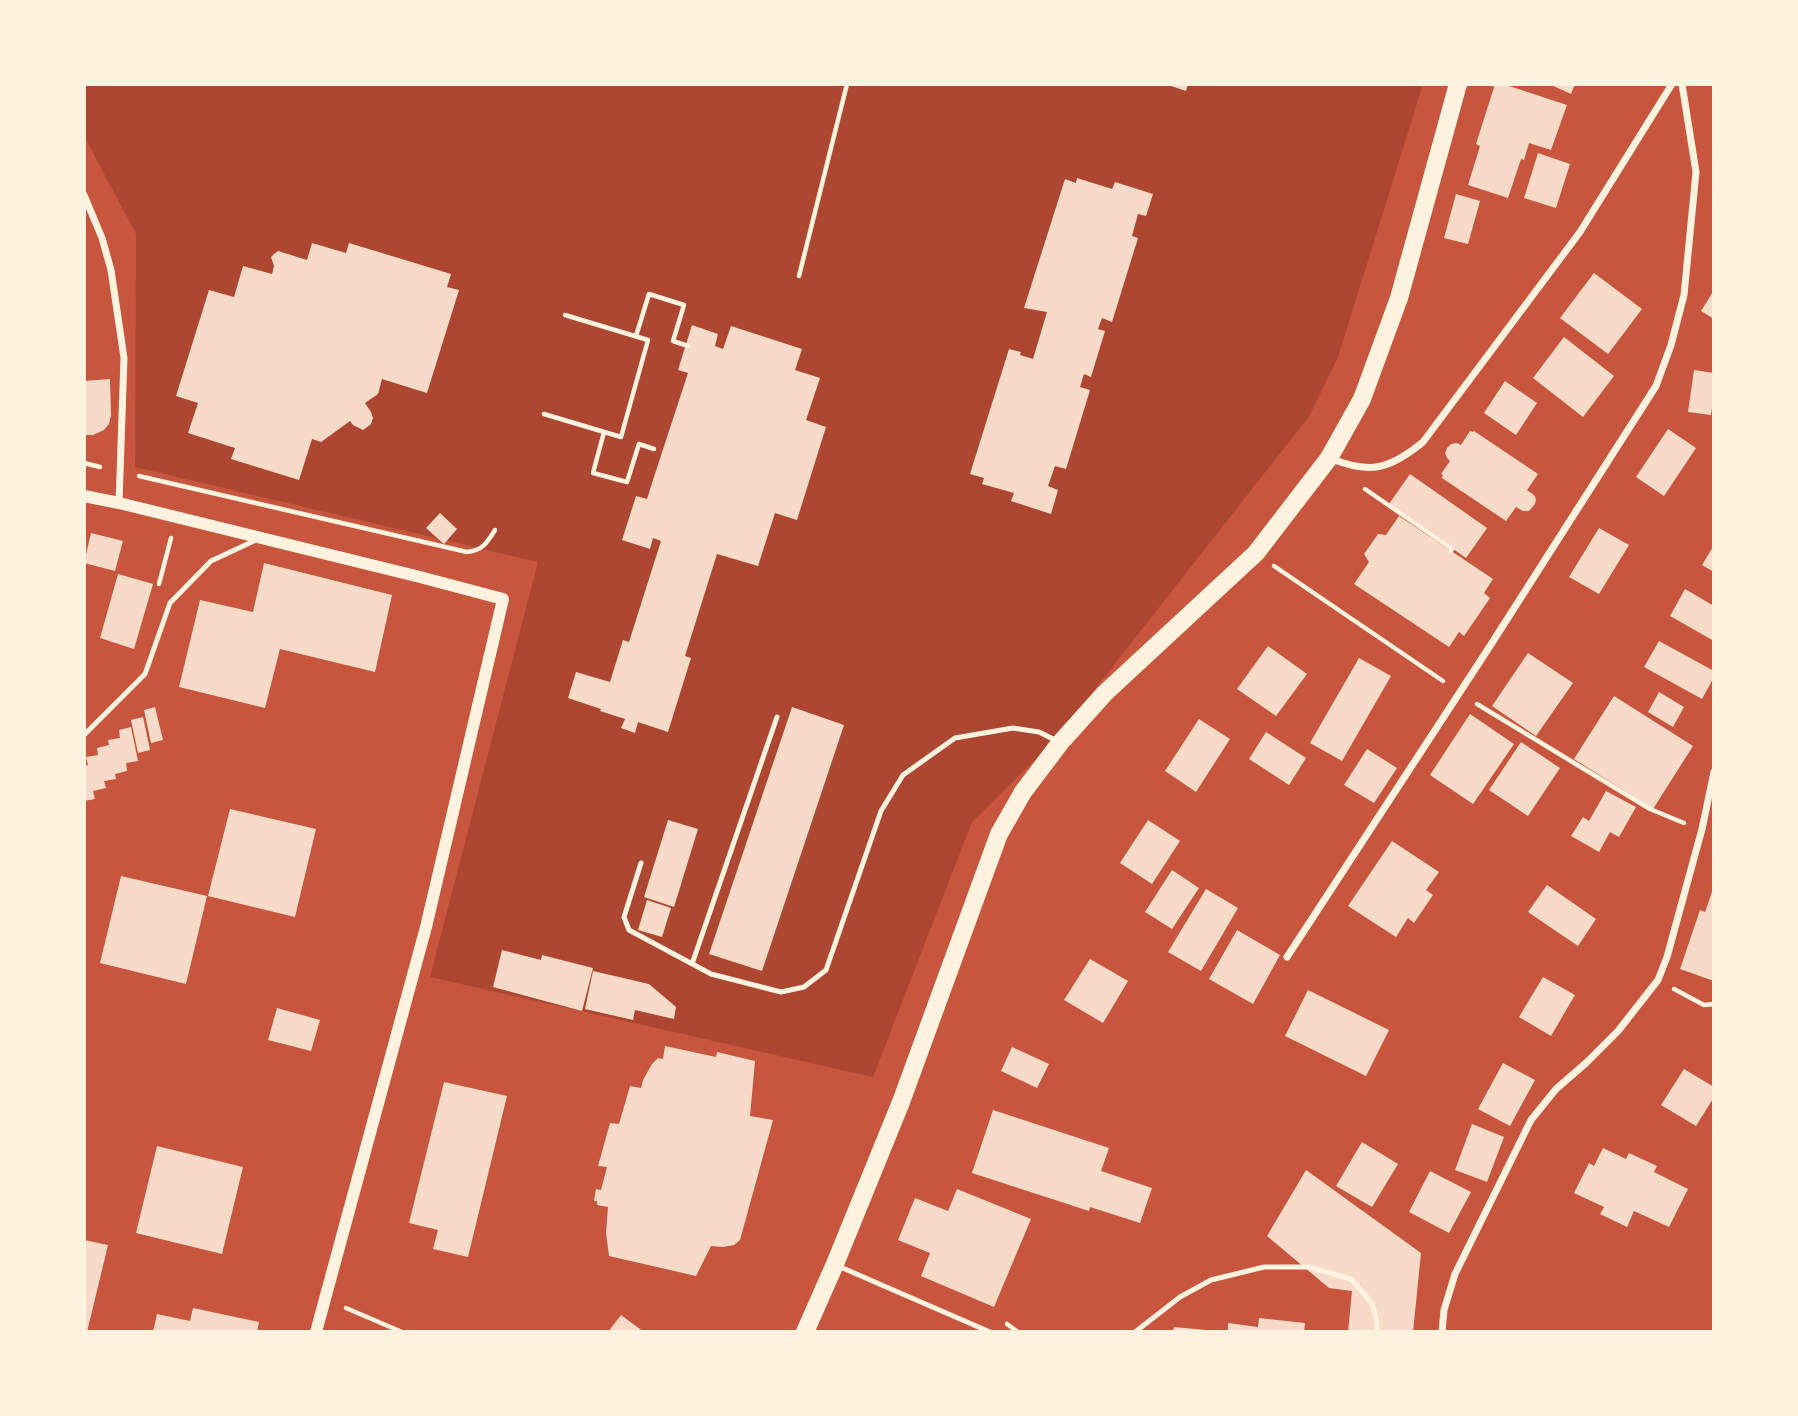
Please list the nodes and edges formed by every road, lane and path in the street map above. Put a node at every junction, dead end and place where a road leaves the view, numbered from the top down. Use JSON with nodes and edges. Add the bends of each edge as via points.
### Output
{"nodes":[{"id":1,"x":847,"y":84,"type":"edge"},
{"id":2,"x":1458,"y":84,"type":"edge"},
{"id":3,"x":1672,"y":84,"type":"edge"},
{"id":4,"x":1682,"y":84,"type":"edge"},
{"id":5,"x":84,"y":195,"type":"edge"},
{"id":6,"x":799,"y":276,"type":"dead end"},
{"id":7,"x":565,"y":315,"type":"dead end"},
{"id":8,"x":636,"y":336,"type":"junction"},
{"id":9,"x":688,"y":346,"type":"dead end"},
{"id":10,"x":544,"y":414,"type":"dead end"},
{"id":11,"x":604,"y":432,"type":"junction"},
{"id":12,"x":654,"y":449,"type":"dead end"},
{"id":13,"x":1329,"y":458,"type":"junction"},
{"id":14,"x":84,"y":463,"type":"edge"},
{"id":15,"x":120,"y":471,"type":"junction"},
{"id":16,"x":1362,"y":487,"type":"dead end"},
{"id":17,"x":84,"y":496,"type":"edge"},
{"id":18,"x":119,"y":503,"type":"junction"},
{"id":19,"x":495,"y":530,"type":"dead end"},
{"id":20,"x":261,"y":538,"type":"junction"},
{"id":21,"x":1451,"y":551,"type":"dead end"},
{"id":22,"x":1271,"y":563,"type":"dead end"},
{"id":23,"x":1460,"y":692,"type":"junction"},
{"id":24,"x":778,"y":717,"type":"dead end"},
{"id":25,"x":84,"y":734,"type":"edge"},
{"id":26,"x":1060,"y":743,"type":"junction"},
{"id":27,"x":1714,"y":772,"type":"edge"},
{"id":28,"x":1702,"y":829,"type":"junction"},
{"id":29,"x":641,"y":863,"type":"dead end"},
{"id":30,"x":1287,"y":957,"type":"dead end"},
{"id":31,"x":692,"y":964,"type":"junction"},
{"id":32,"x":1658,"y":980,"type":"junction"},
{"id":33,"x":1714,"y":1004,"type":"edge"},
{"id":34,"x":835,"y":1264,"type":"junction"},
{"id":35,"x":326,"y":1300,"type":"junction"},
{"id":36,"x":316,"y":1332,"type":"edge"},
{"id":37,"x":402,"y":1332,"type":"edge"},
{"id":38,"x":805,"y":1332,"type":"edge"},
{"id":39,"x":990,"y":1332,"type":"edge"},
{"id":40,"x":1135,"y":1332,"type":"edge"},
{"id":41,"x":1377,"y":1332,"type":"edge"},
{"id":42,"x":1442,"y":1332,"type":"edge"}],
"edges":[{"from":1,"to":6,"type":"path"},
{"from":2,"to":13,"type":"main road","via":[[1385,337],[1362,399]]},
{"from":3,"to":13,"type":"street","via":[[1580,232],[1423,442],[1405,457],[1376,469]]},
{"from":4,"to":23,"type":"street","via":[[1696,172],[1684,295],[1660,376]]},
{"from":5,"to":15,"type":"street","via":[[111,270],[124,358]]},
{"from":7,"to":8,"type":"path"},
{"from":8,"to":9,"type":"path","via":[[649,294],[684,305],[673,341]]},
{"from":8,"to":11,"type":"path","via":[[648,340],[621,437]]},
{"from":10,"to":11,"type":"path"},
{"from":11,"to":12,"type":"path","via":[[593,473],[627,482],[639,444]]},
{"from":13,"to":26,"type":"main road","via":[[1256,553],[1105,693]]},
{"from":14,"to":15,"type":"path"},
{"from":15,"to":18,"type":"street"},
{"from":15,"to":19,"type":"path","via":[[467,552],[487,544]]},
{"from":16,"to":21,"type":"path"},
{"from":17,"to":18,"type":"street"},
{"from":18,"to":20,"type":"street"},
{"from":20,"to":25,"type":"lane","via":[[211,561],[170,603],[145,674]]},
{"from":20,"to":35,"type":"street","via":[[503,599],[426,927]]},
{"from":22,"to":23,"type":"path"},
{"from":23,"to":28,"type":"path","via":[[1650,809]]},
{"from":23,"to":30,"type":"street"},
{"from":24,"to":31,"type":"lane"},
{"from":26,"to":31,"type":"lane","via":[[1039,732],[1013,728],[955,738],[904,775],[881,811],[826,970],[804,987],[781,992],[711,974]]},
{"from":26,"to":34,"type":"main road","via":[[999,834],[901,1102]]},
{"from":27,"to":28,"type":"street"},
{"from":28,"to":32,"type":"street"},
{"from":29,"to":31,"type":"lane","via":[[624,916],[629,930]]},
{"from":32,"to":33,"type":"path","via":[[1704,1005]]},
{"from":32,"to":42,"type":"street","via":[[1618,1031],[1556,1089],[1531,1121],[1455,1274]]},
{"from":34,"to":38,"type":"main road"},
{"from":34,"to":39,"type":"lane"},
{"from":35,"to":36,"type":"street"},
{"from":35,"to":37,"type":"path"},
{"from":40,"to":41,"type":"lane","via":[[1211,1280],[1264,1267],[1309,1267],[1351,1279],[1372,1303]]}]}
